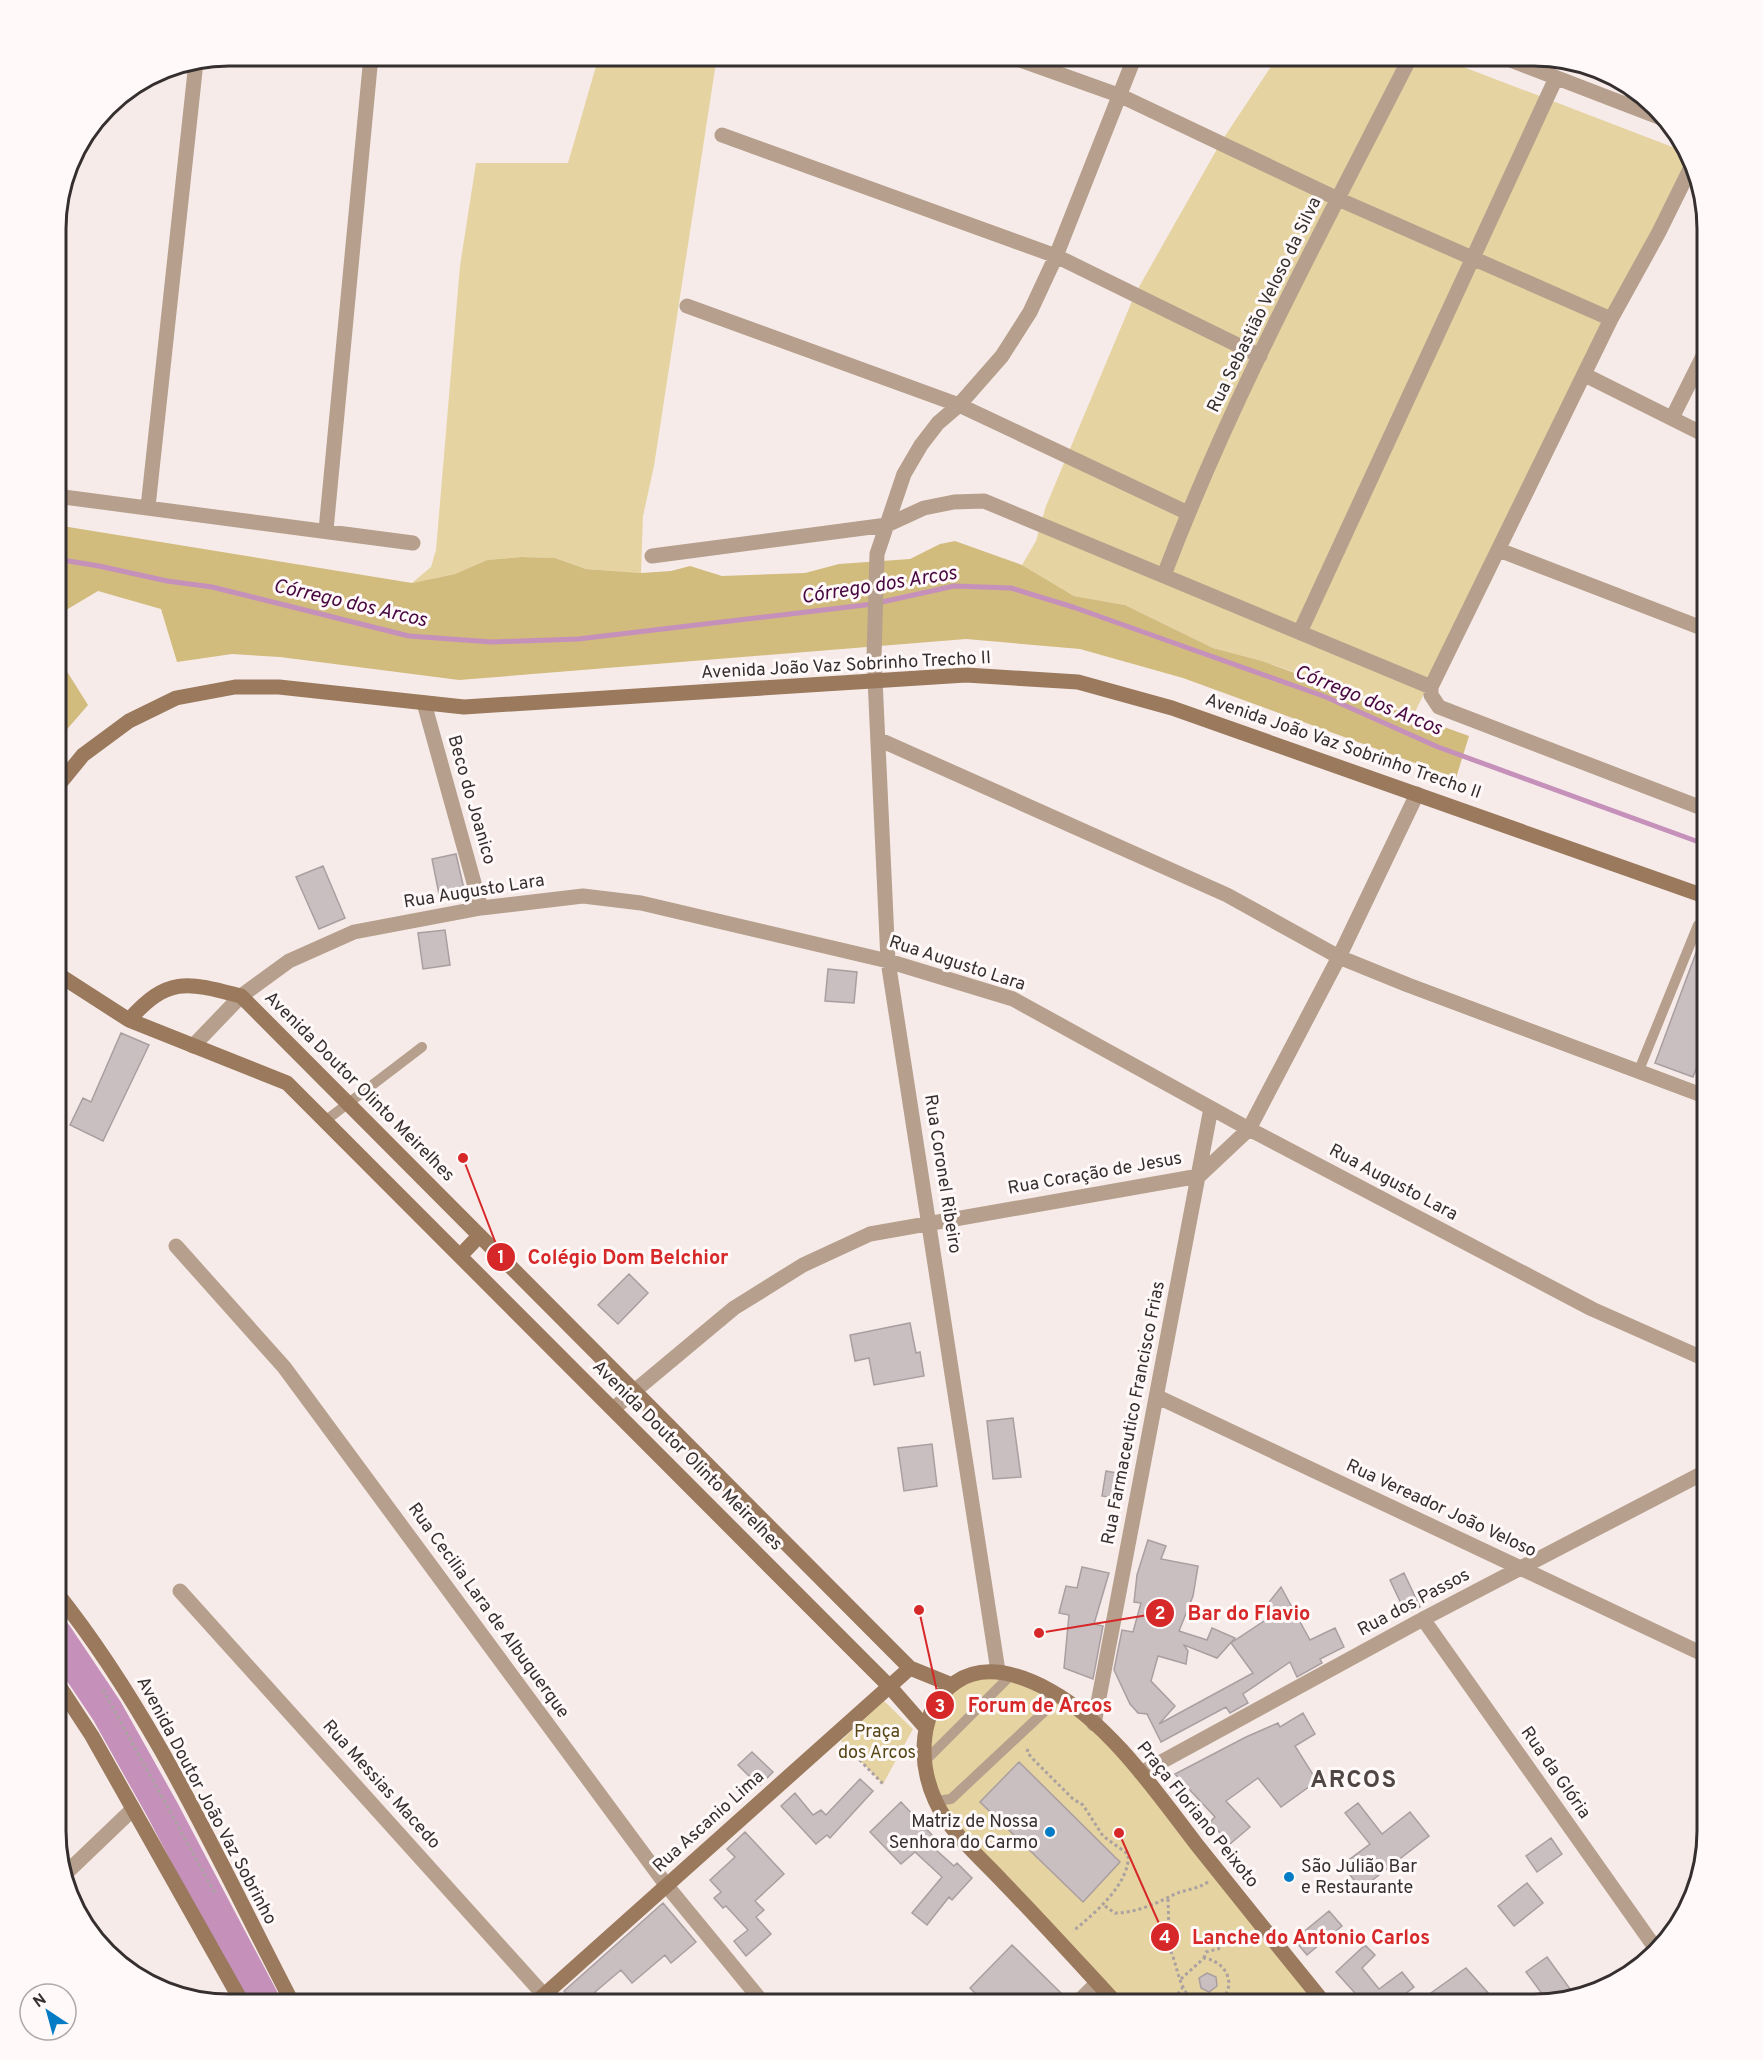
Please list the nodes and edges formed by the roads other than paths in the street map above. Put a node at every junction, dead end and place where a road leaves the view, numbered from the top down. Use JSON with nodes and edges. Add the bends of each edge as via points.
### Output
{"nodes":[{"id":1,"x":370,"y":66,"type":"edge"},
{"id":2,"x":1037,"y":66,"type":"edge"},
{"id":3,"x":1132,"y":66,"type":"edge"},
{"id":4,"x":1406,"y":66,"type":"edge"},
{"id":5,"x":1525,"y":66,"type":"edge"},
{"id":6,"x":194,"y":70,"type":"edge"},
{"id":7,"x":1556,"y":78,"type":"junction"},
{"id":8,"x":1121,"y":96,"type":"junction"},
{"id":9,"x":1648,"y":113,"type":"edge"},
{"id":10,"x":722,"y":135,"type":"dead end"},
{"id":11,"x":1687,"y":175,"type":"edge"},
{"id":12,"x":1338,"y":199,"type":"junction"},
{"id":13,"x":1056,"y":256,"type":"junction"},
{"id":14,"x":1474,"y":258,"type":"junction"},
{"id":15,"x":687,"y":306,"type":"dead end"},
{"id":16,"x":1611,"y":319,"type":"junction"},
{"id":17,"x":1260,"y":356,"type":"junction"},
{"id":18,"x":1697,"y":368,"type":"edge"},
{"id":19,"x":1585,"y":375,"type":"junction"},
{"id":20,"x":959,"y":405,"type":"junction"},
{"id":21,"x":1672,"y":418,"type":"junction"},
{"id":22,"x":1697,"y":431,"type":"edge"},
{"id":23,"x":66,"y":497,"type":"edge"},
{"id":24,"x":148,"y":507,"type":"junction"},
{"id":25,"x":1188,"y":513,"type":"junction"},
{"id":26,"x":887,"y":525,"type":"junction"},
{"id":27,"x":326,"y":530,"type":"junction"},
{"id":28,"x":413,"y":543,"type":"dead end"},
{"id":29,"x":1499,"y":550,"type":"junction"},
{"id":30,"x":652,"y":555,"type":"dead end"},
{"id":31,"x":1164,"y":575,"type":"junction"},
{"id":32,"x":1697,"y":626,"type":"edge"},
{"id":33,"x":1300,"y":632,"type":"junction"},
{"id":34,"x":875,"y":681,"type":"junction"},
{"id":35,"x":1431,"y":687,"type":"junction"},
{"id":36,"x":424,"y":703,"type":"junction"},
{"id":37,"x":878,"y":739,"type":"junction"},
{"id":38,"x":66,"y":776,"type":"edge"},
{"id":39,"x":1417,"y":794,"type":"junction"},
{"id":40,"x":1697,"y":806,"type":"edge"},
{"id":41,"x":1697,"y":893,"type":"edge"},
{"id":42,"x":481,"y":908,"type":"junction"},
{"id":43,"x":1697,"y":927,"type":"edge"},
{"id":44,"x":1339,"y":957,"type":"junction"},
{"id":45,"x":888,"y":961,"type":"junction"},
{"id":46,"x":66,"y":979,"type":"edge"},
{"id":47,"x":241,"y":996,"type":"junction"},
{"id":48,"x":129,"y":1020,"type":"junction"},
{"id":49,"x":193,"y":1046,"type":"junction"},
{"id":50,"x":422,"y":1047,"type":"dead end"},
{"id":51,"x":1639,"y":1070,"type":"junction"},
{"id":52,"x":1697,"y":1093,"type":"edge"},
{"id":53,"x":347,"y":1102,"type":"junction"},
{"id":54,"x":1211,"y":1108,"type":"junction"},
{"id":55,"x":325,"y":1121,"type":"junction"},
{"id":56,"x":1249,"y":1129,"type":"junction"},
{"id":57,"x":1198,"y":1176,"type":"junction"},
{"id":58,"x":930,"y":1223,"type":"junction"},
{"id":59,"x":479,"y":1236,"type":"junction"},
{"id":60,"x":176,"y":1246,"type":"dead end"},
{"id":61,"x":459,"y":1256,"type":"junction"},
{"id":62,"x":1697,"y":1356,"type":"edge"},
{"id":63,"x":634,"y":1391,"type":"junction"},
{"id":64,"x":1158,"y":1397,"type":"junction"},
{"id":65,"x":613,"y":1409,"type":"junction"},
{"id":66,"x":1697,"y":1476,"type":"edge"},
{"id":67,"x":770,"y":1528,"type":"junction"},
{"id":68,"x":750,"y":1547,"type":"junction"},
{"id":69,"x":1522,"y":1568,"type":"junction"},
{"id":70,"x":180,"y":1591,"type":"dead end"},
{"id":71,"x":66,"y":1605,"type":"edge"},
{"id":72,"x":1423,"y":1619,"type":"junction"},
{"id":73,"x":1697,"y":1651,"type":"edge"},
{"id":74,"x":910,"y":1668,"type":"junction"},
{"id":75,"x":1005,"y":1673,"type":"junction"},
{"id":76,"x":952,"y":1685,"type":"junction"},
{"id":77,"x":890,"y":1687,"type":"junction"},
{"id":78,"x":1049,"y":1690,"type":"junction"},
{"id":79,"x":66,"y":1696,"type":"edge"},
{"id":80,"x":1094,"y":1724,"type":"junction"},
{"id":81,"x":925,"y":1727,"type":"junction"},
{"id":82,"x":925,"y":1761,"type":"junction"},
{"id":83,"x":1141,"y":1773,"type":"junction"},
{"id":84,"x":936,"y":1801,"type":"junction"},
{"id":85,"x":133,"y":1809,"type":"junction"},
{"id":86,"x":71,"y":1869,"type":"edge"},
{"id":87,"x":667,"y":1886,"type":"junction"},
{"id":88,"x":1652,"y":1943,"type":"edge"},
{"id":89,"x":1097,"y":1983,"type":"junction"},
{"id":90,"x":236,"y":1994,"type":"edge"},
{"id":91,"x":288,"y":1994,"type":"edge"},
{"id":92,"x":537,"y":1994,"type":"edge"},
{"id":93,"x":551,"y":1994,"type":"edge"},
{"id":94,"x":756,"y":1994,"type":"edge"},
{"id":95,"x":1086,"y":1994,"type":"edge"},
{"id":96,"x":1107,"y":1994,"type":"edge"},
{"id":97,"x":1317,"y":1994,"type":"edge"}],
"edges":[{"from":1,"to":27,"type":"street"},
{"from":2,"to":8,"type":"street"},
{"from":3,"to":8,"type":"street","name":"Rua Coronel Ribeiro"},
{"from":4,"to":12,"type":"street","name":"Rua Sebastião Veloso da Silva"},
{"from":5,"to":7,"type":"street"},
{"from":6,"to":24,"type":"street"},
{"from":7,"to":9,"type":"street"},
{"from":7,"to":14,"type":"street"},
{"from":8,"to":12,"type":"street"},
{"from":8,"to":13,"type":"street","name":"Rua Coronel Ribeiro"},
{"from":10,"to":13,"type":"street"},
{"from":11,"to":16,"type":"street"},
{"from":12,"to":14,"type":"street"},
{"from":12,"to":17,"type":"street","name":"Rua Sebastião Veloso da Silva"},
{"from":13,"to":17,"type":"street"},
{"from":13,"to":20,"type":"street","name":"Rua Coronel Ribeiro","via":[[1030,312],[1002,356]]},
{"from":14,"to":16,"type":"street"},
{"from":14,"to":33,"type":"street"},
{"from":15,"to":20,"type":"street"},
{"from":16,"to":19,"type":"street"},
{"from":17,"to":25,"type":"street","name":"Rua Sebastião Veloso da Silva"},
{"from":18,"to":21,"type":"street"},
{"from":19,"to":21,"type":"street"},
{"from":19,"to":29,"type":"street"},
{"from":20,"to":25,"type":"street"},
{"from":20,"to":26,"type":"street","name":"Rua Coronel Ribeiro","via":[[921,445],[904,474]]},
{"from":21,"to":22,"type":"street"},
{"from":23,"to":24,"type":"street"},
{"from":24,"to":27,"type":"street"},
{"from":25,"to":31,"type":"street","name":"Rua Sebastião Veloso da Silva"},
{"from":26,"to":30,"type":"street"},
{"from":26,"to":31,"type":"street","via":[[924,508],[984,501]]},
{"from":26,"to":34,"type":"street","name":"Rua Coronel Ribeiro","via":[[877,554]]},
{"from":27,"to":28,"type":"street"},
{"from":29,"to":32,"type":"street"},
{"from":29,"to":35,"type":"street"},
{"from":31,"to":33,"type":"street"},
{"from":33,"to":35,"type":"street"},
{"from":34,"to":36,"type":"main road","name":"Avenida João Vaz Sobrinho Trecho II","via":[[464,707]]},
{"from":34,"to":37,"type":"street","name":"Rua Coronel Ribeiro"},
{"from":34,"to":39,"type":"main road","name":"Avenida João Vaz Sobrinho Trecho II","via":[[966,675],[1078,682],[1172,708]]},
{"from":35,"to":40,"type":"street","via":[[1439,707]]},
{"from":36,"to":38,"type":"main road","name":"Avenida João Vaz Sobrinho Trecho II","via":[[279,687],[235,687],[176,698],[129,721],[83,755]]},
{"from":36,"to":42,"type":"street","name":"Beco do Joanico"},
{"from":37,"to":44,"type":"street","via":[[1227,895]]},
{"from":37,"to":45,"type":"street","name":"Rua Coronel Ribeiro"},
{"from":39,"to":41,"type":"main road","name":"Avenida João Vaz Sobrinho Trecho II"},
{"from":39,"to":44,"type":"street","name":"Rua Coração de Jesus"},
{"from":42,"to":45,"type":"street","name":"Rua Augusto Lara","via":[[583,896],[641,903]]},
{"from":42,"to":47,"type":"street","name":"Rua Augusto Lara","via":[[354,932],[289,961]]},
{"from":43,"to":51,"type":"lane"},
{"from":44,"to":51,"type":"street"},
{"from":44,"to":56,"type":"street","name":"Rua Coração de Jesus"},
{"from":45,"to":54,"type":"street","name":"Rua Augusto Lara","via":[[1013,999]]},
{"from":45,"to":58,"type":"street","name":"Rua Coronel Ribeiro"},
{"from":46,"to":48,"type":"main road"},
{"from":47,"to":48,"type":"main road","name":"Avenida Doutor Olinto Meirelhes","via":[[177,985],[149,997]]},
{"from":47,"to":49,"type":"street","name":"Rua Augusto Lara"},
{"from":47,"to":53,"type":"main road","name":"Avenida Doutor Olinto Meirelhes"},
{"from":48,"to":49,"type":"main road","name":"Avenida Doutor Olinto Meirelhes"},
{"from":49,"to":55,"type":"main road","name":"Avenida Doutor Olinto Meirelhes","via":[[287,1083]]},
{"from":50,"to":53,"type":"lane"},
{"from":51,"to":52,"type":"street"},
{"from":53,"to":55,"type":"lane"},
{"from":53,"to":59,"type":"main road","name":"Avenida Doutor Olinto Meirelhes"},
{"from":54,"to":56,"type":"street","name":"Rua Augusto Lara"},
{"from":54,"to":57,"type":"street","name":"Rua Farmaceutico Francisco Frias"},
{"from":55,"to":61,"type":"main road","name":"Avenida Doutor Olinto Meirelhes"},
{"from":56,"to":57,"type":"street","name":"Rua Coração de Jesus"},
{"from":56,"to":62,"type":"street","name":"Rua Augusto Lara","via":[[1592,1310]]},
{"from":57,"to":58,"type":"street","name":"Rua Coração de Jesus"},
{"from":57,"to":64,"type":"street","name":"Rua Farmaceutico Francisco Frias"},
{"from":58,"to":63,"type":"street","name":"Rua Coração de Jesus","via":[[870,1234],[803,1265],[734,1308]]},
{"from":58,"to":75,"type":"street","name":"Rua Coronel Ribeiro"},
{"from":59,"to":61,"type":"main road"},
{"from":59,"to":63,"type":"main road","name":"Avenida Doutor Olinto Meirelhes"},
{"from":60,"to":87,"type":"street","name":"Rua Cecilia Lara de Albuquerque","via":[[284,1367]]},
{"from":61,"to":65,"type":"main road","name":"Avenida Doutor Olinto Meirelhes"},
{"from":63,"to":65,"type":"street","name":"Rua Coração de Jesus"},
{"from":63,"to":67,"type":"main road","name":"Avenida Doutor Olinto Meirelhes"},
{"from":64,"to":69,"type":"street","name":"Rua Vereador João Veloso"},
{"from":64,"to":80,"type":"street","name":"Rua Farmaceutico Francisco Frias"},
{"from":65,"to":68,"type":"main road","name":"Avenida Doutor Olinto Meirelhes"},
{"from":66,"to":69,"type":"street","name":"Rua dos Passos"},
{"from":67,"to":68,"type":"main road"},
{"from":67,"to":74,"type":"main road","name":"Avenida Doutor Olinto Meirelhes"},
{"from":68,"to":77,"type":"main road","name":"Avenida Doutor Olinto Meirelhes"},
{"from":69,"to":72,"type":"street","name":"Rua dos Passos"},
{"from":69,"to":73,"type":"street","name":"Rua Vereador João Veloso"},
{"from":70,"to":92,"type":"street","name":"Rua Messias Macedo"},
{"from":71,"to":91,"type":"main road","name":"Avenida Doutor João Vaz Sobrinho","via":[[138,1707]]},
{"from":72,"to":83,"type":"street","name":"Rua dos Passos"},
{"from":72,"to":88,"type":"street","name":"Rua da Glória"},
{"from":74,"to":76,"type":"main road","name":"Avenida Doutor Olinto Meirelhes"},
{"from":74,"to":77,"type":"main road","name":"Rua Ascanio Lima"},
{"from":75,"to":76,"type":"main road","via":[[977,1672]]},
{"from":75,"to":78,"type":"main road","name":"Praça Floriano Peixoto"},
{"from":75,"to":82,"type":"lane"},
{"from":76,"to":81,"type":"main road"},
{"from":77,"to":81,"type":"main road","name":"Avenida Doutor Olinto Meirelhes"},
{"from":77,"to":87,"type":"main road","name":"Rua Ascanio Lima"},
{"from":78,"to":80,"type":"main road","name":"Praça Floriano Peixoto"},
{"from":78,"to":84,"type":"lane","via":[[1046,1710],[951,1799]]},
{"from":79,"to":85,"type":"main road"},
{"from":80,"to":83,"type":"main road","name":"Praça Floriano Peixoto"},
{"from":81,"to":82,"type":"main road"},
{"from":82,"to":84,"type":"main road"},
{"from":83,"to":97,"type":"main road","name":"Praça Floriano Peixoto"},
{"from":84,"to":89,"type":"main road","via":[[962,1838]]},
{"from":85,"to":86,"type":"street"},
{"from":85,"to":90,"type":"main road"},
{"from":87,"to":93,"type":"main road","name":"Rua Ascanio Lima"},
{"from":87,"to":94,"type":"street","name":"Rua Cecilia Lara de Albuquerque"},
{"from":89,"to":95,"type":"street"},
{"from":89,"to":96,"type":"main road"}]}
